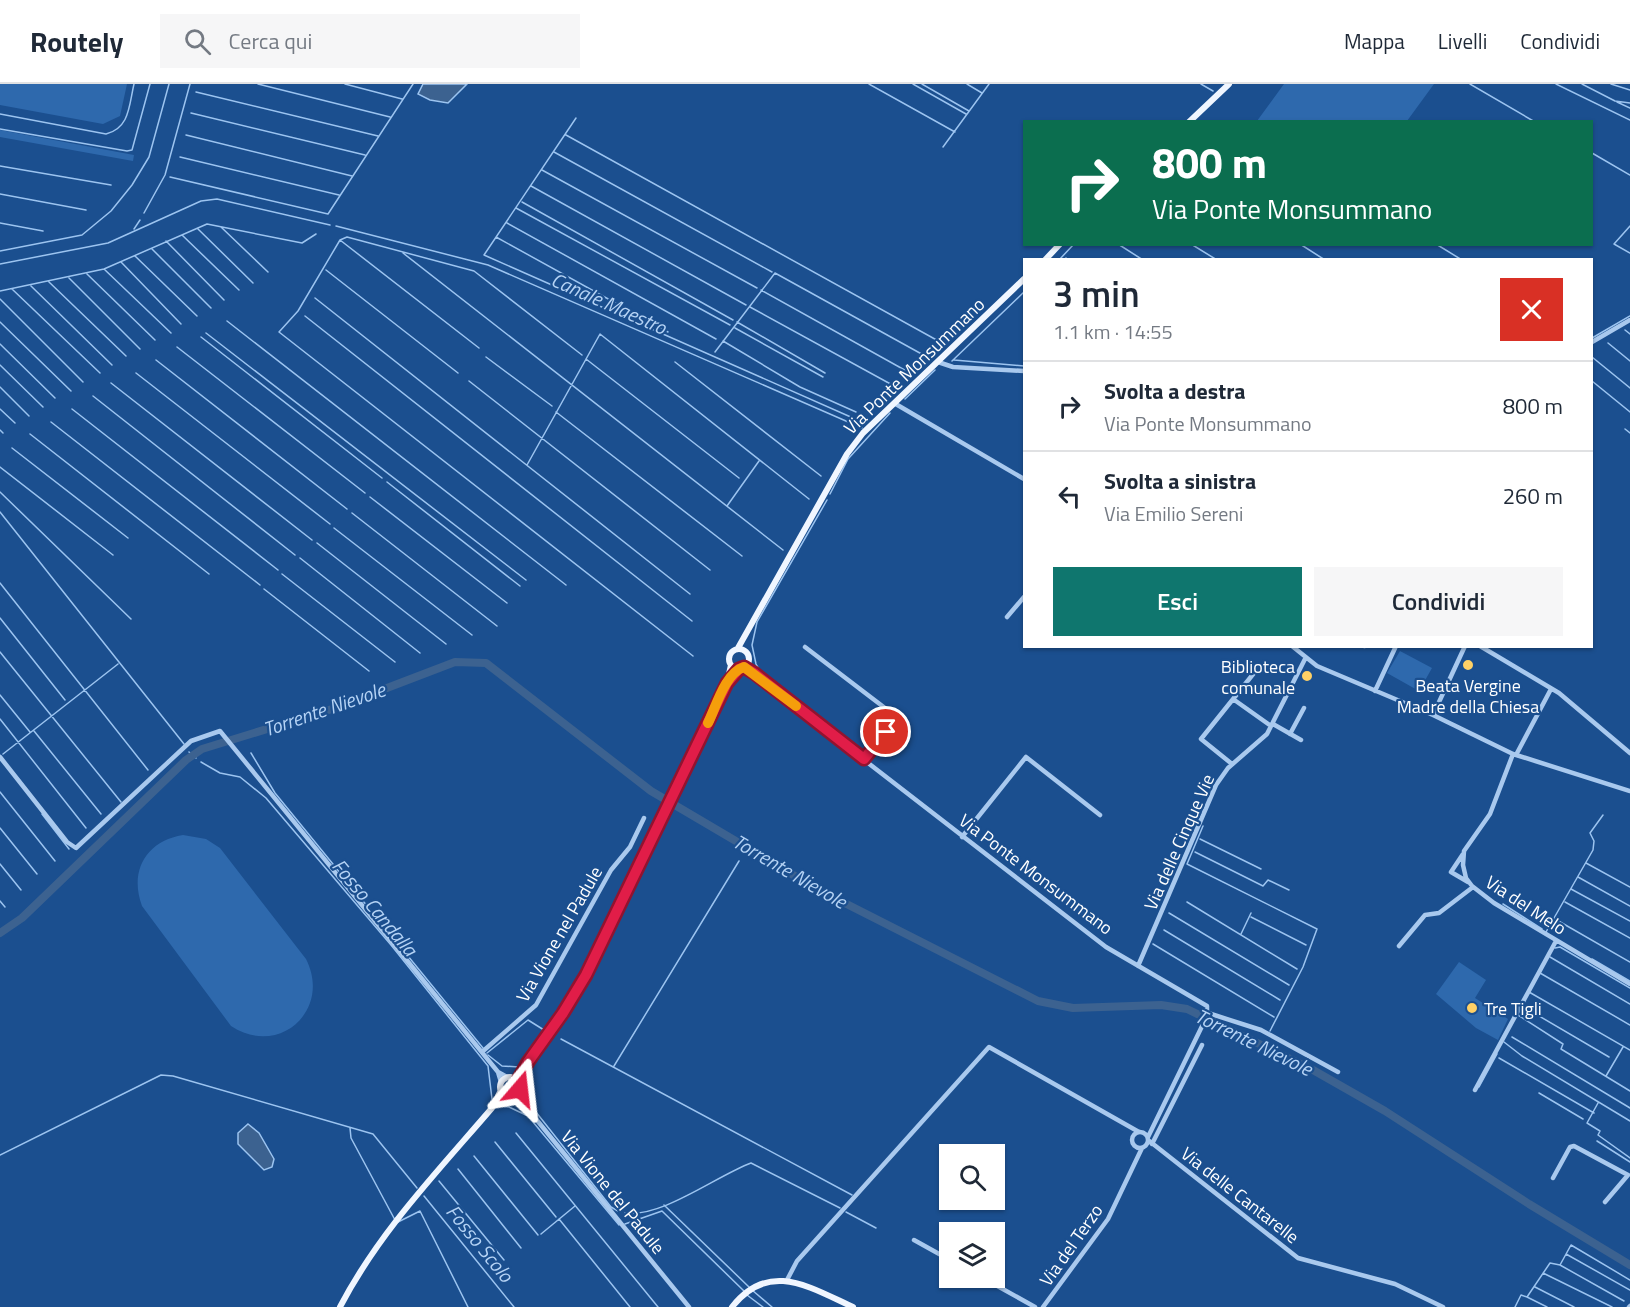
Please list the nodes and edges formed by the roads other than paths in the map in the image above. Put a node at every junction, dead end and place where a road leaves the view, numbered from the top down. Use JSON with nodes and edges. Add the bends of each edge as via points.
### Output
{"nodes":[{"id":1,"x":1229,"y":84,"type":"edge"},
{"id":2,"x":1191,"y":120,"type":"edge"},
{"id":3,"x":1058,"y":246,"type":"edge"},
{"id":4,"x":1047,"y":258,"type":"edge"},
{"id":5,"x":1023,"y":280,"type":"edge"},
{"id":6,"x":1630,"y":320,"type":"edge"},
{"id":7,"x":1593,"y":341,"type":"edge"},
{"id":8,"x":938,"y":362,"type":"junction"},
{"id":9,"x":1023,"y":371,"type":"edge"},
{"id":10,"x":894,"y":403,"type":"junction"},
{"id":11,"x":1023,"y":478,"type":"edge"},
{"id":12,"x":1023,"y":598,"type":"edge"},
{"id":13,"x":1007,"y":617,"type":"dead end"},
{"id":14,"x":805,"y":647,"type":"dead end"},
{"id":15,"x":1294,"y":648,"type":"edge"},
{"id":16,"x":1395,"y":648,"type":"edge"},
{"id":17,"x":1464,"y":648,"type":"edge"},
{"id":18,"x":1483,"y":648,"type":"edge"},
{"id":19,"x":741,"y":649,"type":"junction"},
{"id":20,"x":1305,"y":659,"type":"junction"},
{"id":21,"x":731,"y":665,"type":"junction"},
{"id":22,"x":744,"y":666,"type":"junction"},
{"id":23,"x":1254,"y":673,"type":"dead end"},
{"id":24,"x":727,"y":683,"type":"junction"},
{"id":25,"x":1551,"y":689,"type":"junction"},
{"id":26,"x":1375,"y":690,"type":"junction"},
{"id":27,"x":1233,"y":699,"type":"junction"},
{"id":28,"x":1304,"y":708,"type":"dead end"},
{"id":29,"x":1433,"y":715,"type":"junction"},
{"id":30,"x":1272,"y":725,"type":"junction"},
{"id":31,"x":1290,"y":734,"type":"junction"},
{"id":32,"x":1301,"y":740,"type":"dead end"},
{"id":33,"x":1630,"y":753,"type":"edge"},
{"id":34,"x":1514,"y":754,"type":"junction"},
{"id":35,"x":0,"y":757,"type":"edge"},
{"id":36,"x":864,"y":759,"type":"junction"},
{"id":37,"x":1232,"y":764,"type":"junction"},
{"id":38,"x":1630,"y":791,"type":"edge"},
{"id":39,"x":1100,"y":815,"type":"dead end"},
{"id":40,"x":644,"y":818,"type":"dead end"},
{"id":41,"x":962,"y":837,"type":"junction"},
{"id":42,"x":1464,"y":851,"type":"junction"},
{"id":43,"x":1468,"y":882,"type":"junction"},
{"id":44,"x":1473,"y":887,"type":"junction"},
{"id":45,"x":1556,"y":941,"type":"junction"},
{"id":46,"x":1399,"y":946,"type":"dead end"},
{"id":47,"x":1144,"y":953,"type":"junction"},
{"id":48,"x":1127,"y":959,"type":"junction"},
{"id":49,"x":1138,"y":966,"type":"junction"},
{"id":50,"x":1148,"y":972,"type":"junction"},
{"id":51,"x":1630,"y":984,"type":"edge"},
{"id":52,"x":1208,"y":1014,"type":"junction"},
{"id":53,"x":1202,"y":1045,"type":"dead end"},
{"id":54,"x":482,"y":1052,"type":"junction"},
{"id":55,"x":1338,"y":1072,"type":"dead end"},
{"id":56,"x":510,"y":1079,"type":"junction"},
{"id":57,"x":501,"y":1090,"type":"junction"},
{"id":58,"x":1475,"y":1090,"type":"dead end"},
{"id":59,"x":519,"y":1091,"type":"junction"},
{"id":60,"x":508,"y":1096,"type":"junction"},
{"id":61,"x":492,"y":1108,"type":"junction"},
{"id":62,"x":1158,"y":1122,"type":"junction"},
{"id":63,"x":1125,"y":1125,"type":"junction"},
{"id":64,"x":1141,"y":1132,"type":"junction"},
{"id":65,"x":1132,"y":1138,"type":"junction"},
{"id":66,"x":1147,"y":1143,"type":"junction"},
{"id":67,"x":1134,"y":1146,"type":"junction"},
{"id":68,"x":1135,"y":1165,"type":"junction"},
{"id":69,"x":1629,"y":1174,"type":"edge"},
{"id":70,"x":1553,"y":1178,"type":"dead end"},
{"id":71,"x":1605,"y":1202,"type":"dead end"},
{"id":72,"x":1101,"y":1216,"type":"dead end"},
{"id":73,"x":1108,"y":1219,"type":"junction"},
{"id":74,"x":914,"y":1240,"type":"dead end"},
{"id":75,"x":939,"y":1254,"type":"edge"},
{"id":76,"x":787,"y":1280,"type":"junction"},
{"id":77,"x":1001,"y":1288,"type":"edge"},
{"id":78,"x":733,"y":1305,"type":"edge"},
{"id":79,"x":340,"y":1307,"type":"edge"},
{"id":80,"x":689,"y":1307,"type":"edge"},
{"id":81,"x":853,"y":1307,"type":"edge"},
{"id":82,"x":1035,"y":1307,"type":"edge"},
{"id":83,"x":1043,"y":1307,"type":"edge"},
{"id":84,"x":1443,"y":1307,"type":"edge"}],
"edges":[{"from":1,"to":2,"type":"main road"},
{"from":3,"to":4,"type":"main road"},
{"from":5,"to":8,"type":"main road","name":"Via Ponte Monsummano"},
{"from":6,"to":7,"type":"street"},
{"from":8,"to":9,"type":"street","via":[[953,367]]},
{"from":8,"to":10,"type":"main road","name":"Via Ponte Monsummano"},
{"from":10,"to":11,"type":"street"},
{"from":10,"to":19,"type":"main road","name":"Via Ponte Monsummano","via":[[847,454],[761,605]]},
{"from":12,"to":13,"type":"street"},
{"from":14,"to":36,"type":"street","via":[[898,718]]},
{"from":15,"to":20,"type":"street"},
{"from":16,"to":26,"type":"street"},
{"from":17,"to":29,"type":"street"},
{"from":18,"to":25,"type":"street"},
{"from":19,"to":21,"type":"main road","via":[[729,655]]},
{"from":19,"to":22,"type":"main road"},
{"from":20,"to":26,"type":"street"},
{"from":20,"to":30,"type":"street","name":"Via delle Cinque Vie"},
{"from":21,"to":22,"type":"main road"},
{"from":21,"to":24,"type":"main road"},
{"from":22,"to":24,"type":"main road"},
{"from":22,"to":36,"type":"street","name":"Via Ponte Monsummano"},
{"from":23,"to":27,"type":"street"},
{"from":24,"to":56,"type":"main road","via":[[586,975],[528,1062]]},
{"from":25,"to":33,"type":"street"},
{"from":25,"to":34,"type":"street"},
{"from":26,"to":29,"type":"street"},
{"from":27,"to":30,"type":"street"},
{"from":27,"to":37,"type":"street","via":[[1201,739]]},
{"from":28,"to":31,"type":"street"},
{"from":29,"to":34,"type":"street"},
{"from":30,"to":31,"type":"street"},
{"from":30,"to":37,"type":"street","name":"Via delle Cinque Vie"},
{"from":31,"to":32,"type":"street"},
{"from":34,"to":38,"type":"street"},
{"from":34,"to":42,"type":"street","via":[[1490,814]]},
{"from":35,"to":54,"type":"street","via":[[76,848],[191,741],[220,731]]},
{"from":36,"to":41,"type":"street","name":"Via Ponte Monsummano"},
{"from":37,"to":47,"type":"street","name":"Via delle Cinque Vie","via":[[1214,791]]},
{"from":39,"to":41,"type":"street","via":[[1026,757]]},
{"from":40,"to":54,"type":"street","name":"Via Vione nel Padule","via":[[536,1005]]},
{"from":41,"to":48,"type":"street","name":"Via Ponte Monsummano"},
{"from":42,"to":43,"type":"street","name":"Via del Melo","via":[[1463,869]]},
{"from":42,"to":43,"type":"street","via":[[1451,872]]},
{"from":43,"to":44,"type":"street","name":"Via del Melo"},
{"from":44,"to":45,"type":"street","name":"Via del Melo"},
{"from":44,"to":46,"type":"street","via":[[1440,913],[1425,915]]},
{"from":45,"to":51,"type":"street","name":"Via del Melo"},
{"from":45,"to":58,"type":"street"},
{"from":47,"to":48,"type":"street"},
{"from":47,"to":49,"type":"street","name":"Via delle Cinque Vie"},
{"from":47,"to":50,"type":"street"},
{"from":48,"to":49,"type":"street","name":"Via Ponte Monsummano"},
{"from":49,"to":50,"type":"street","name":"Via Ponte Monsummano"},
{"from":50,"to":52,"type":"street","name":"Via Ponte Monsummano","via":[[1204,1003]]},
{"from":52,"to":55,"type":"street","via":[[1261,1030]]},
{"from":52,"to":62,"type":"street"},
{"from":53,"to":62,"type":"street"},
{"from":54,"to":56,"type":"street","via":[[498,1072]]},
{"from":56,"to":57,"type":"main road"},
{"from":56,"to":59,"type":"main road"},
{"from":57,"to":60,"type":"main road"},
{"from":57,"to":61,"type":"main road"},
{"from":59,"to":60,"type":"main road"},
{"from":59,"to":80,"type":"street","name":"Via Vione del Padule","via":[[527,1108]]},
{"from":60,"to":61,"type":"main road"},
{"from":61,"to":79,"type":"main road","via":[[390,1227]]},
{"from":62,"to":64,"type":"street"},
{"from":62,"to":66,"type":"street","name":"Via del Terzo"},
{"from":63,"to":64,"type":"street"},
{"from":63,"to":65,"type":"street"},
{"from":63,"to":76,"type":"street","via":[[987,1048],[796,1261]]},
{"from":64,"to":65,"type":"street"},
{"from":64,"to":66,"type":"street","name":"Via delle Cantarelle"},
{"from":65,"to":67,"type":"street"},
{"from":66,"to":67,"type":"street"},
{"from":66,"to":68,"type":"street","name":"Via del Terzo"},
{"from":66,"to":84,"type":"street","name":"Via delle Cantarelle","via":[[1298,1258],[1395,1284]]},
{"from":67,"to":68,"type":"street"},
{"from":68,"to":73,"type":"street","name":"Via del Terzo"},
{"from":69,"to":70,"type":"street","via":[[1574,1146],[1565,1154]]},
{"from":69,"to":71,"type":"street"},
{"from":72,"to":73,"type":"street"},
{"from":73,"to":83,"type":"street","name":"Via del Terzo"},
{"from":74,"to":75,"type":"street"},
{"from":76,"to":78,"type":"main road","via":[[761,1282]]},
{"from":76,"to":81,"type":"main road"},
{"from":77,"to":82,"type":"street"}]}
